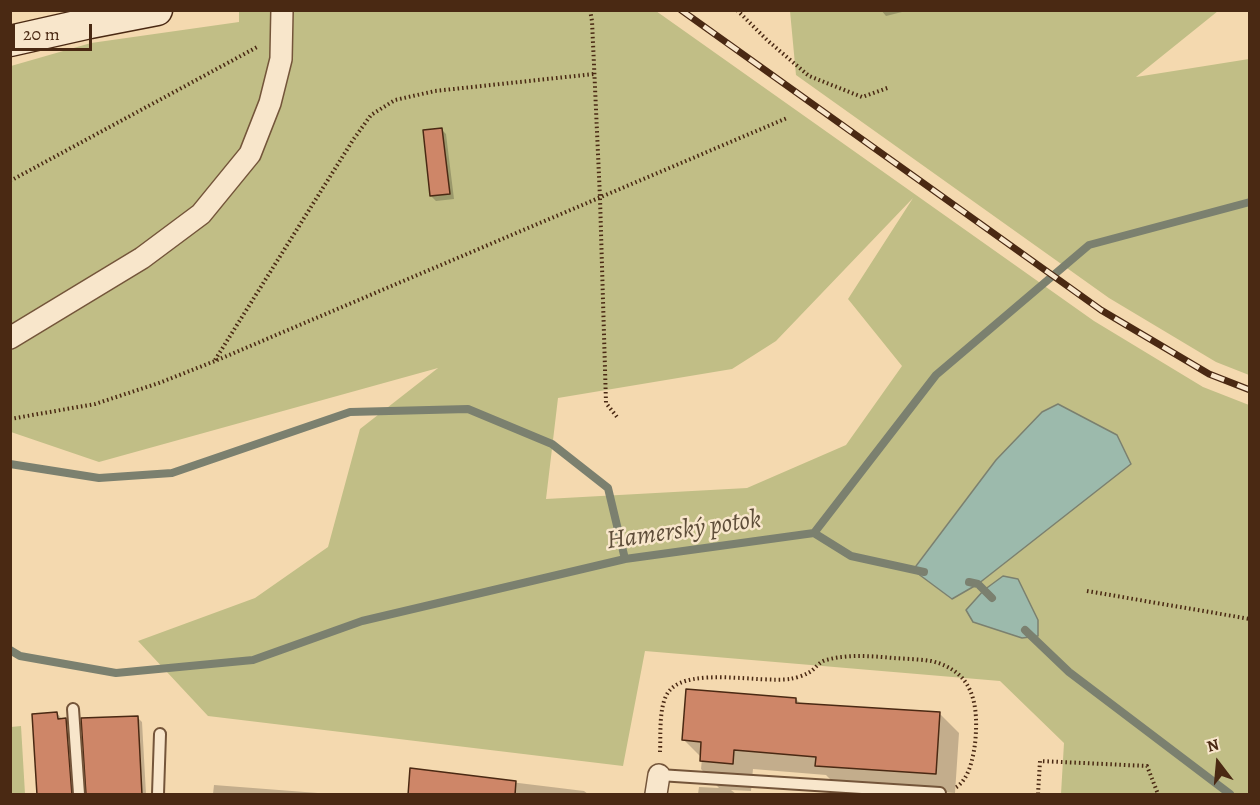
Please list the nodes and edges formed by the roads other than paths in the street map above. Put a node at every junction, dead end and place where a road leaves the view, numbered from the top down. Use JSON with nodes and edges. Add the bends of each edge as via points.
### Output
{"nodes":[{"id":1,"x":157,"y":10,"type":"edge"},
{"id":2,"x":282,"y":10,"type":"edge"},
{"id":3,"x":10,"y":41,"type":"edge"},
{"id":4,"x":10,"y":338,"type":"edge"},
{"id":5,"x":73,"y":709,"type":"dead end"},
{"id":6,"x":160,"y":734,"type":"dead end"},
{"id":7,"x":657,"y":785,"type":"edge"},
{"id":8,"x":940,"y":793,"type":"edge"},
{"id":9,"x":79,"y":795,"type":"edge"},
{"id":10,"x":158,"y":795,"type":"edge"}],
"edges":[{"from":1,"to":3,"type":"street"},
{"from":2,"to":4,"type":"street","via":[[281,59],[270,103],[250,154],[201,214],[142,258]]},
{"from":5,"to":9,"type":"lane"},
{"from":6,"to":10,"type":"lane"},
{"from":7,"to":8,"type":"lane"}]}
